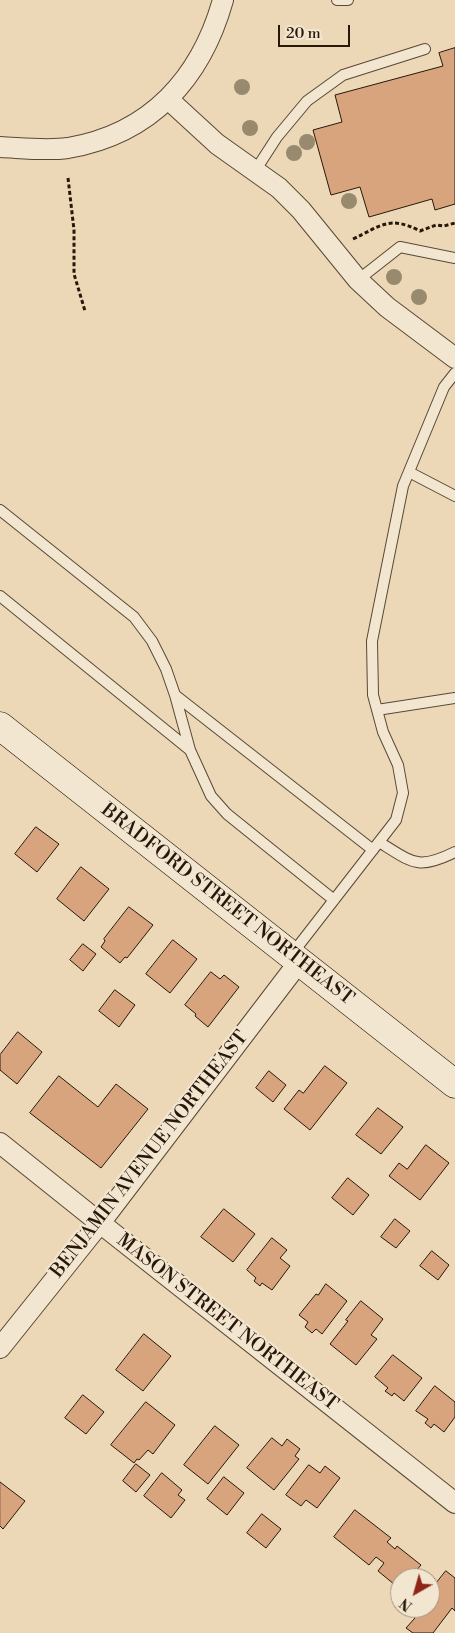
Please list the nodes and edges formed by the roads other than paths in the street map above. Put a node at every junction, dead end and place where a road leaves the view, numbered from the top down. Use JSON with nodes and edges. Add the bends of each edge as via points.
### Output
{"nodes":[{"id":1,"x":224,"y":0,"type":"edge"},
{"id":2,"x":337,"y":0,"type":"edge"},
{"id":3,"x":348,"y":0,"type":"edge"},
{"id":4,"x":425,"y":49,"type":"dead end"},
{"id":5,"x":168,"y":99,"type":"junction"},
{"id":6,"x":0,"y":147,"type":"edge"},
{"id":7,"x":255,"y":171,"type":"junction"},
{"id":8,"x":455,"y":258,"type":"edge"},
{"id":9,"x":358,"y":280,"type":"junction"},
{"id":10,"x":455,"y":358,"type":"edge"},
{"id":11,"x":455,"y":373,"type":"edge"},
{"id":12,"x":409,"y":472,"type":"junction"},
{"id":13,"x":455,"y":496,"type":"edge"},
{"id":14,"x":0,"y":510,"type":"edge"},
{"id":15,"x":0,"y":596,"type":"edge"},
{"id":16,"x":175,"y":695,"type":"junction"},
{"id":17,"x":455,"y":698,"type":"edge"},
{"id":18,"x":377,"y":710,"type":"junction"},
{"id":19,"x":0,"y":726,"type":"edge"},
{"id":20,"x":190,"y":750,"type":"junction"},
{"id":21,"x":376,"y":846,"type":"junction"},
{"id":22,"x":455,"y":852,"type":"edge"},
{"id":23,"x":334,"y":900,"type":"junction"},
{"id":24,"x":295,"y":958,"type":"junction"},
{"id":25,"x":455,"y":1084,"type":"edge"},
{"id":26,"x":0,"y":1142,"type":"edge"},
{"id":27,"x":100,"y":1223,"type":"junction"},
{"id":28,"x":0,"y":1348,"type":"edge"},
{"id":29,"x":455,"y":1503,"type":"edge"}],
"edges":[{"from":1,"to":5,"type":"street","via":[[207,45],[190,73]]},
{"from":2,"to":3,"type":"lane"},
{"from":4,"to":7,"type":"lane","via":[[343,75],[307,102],[277,137]]},
{"from":5,"to":6,"type":"street","via":[[144,120],[89,144],[57,149]]},
{"from":5,"to":7,"type":"street","via":[[217,144]]},
{"from":7,"to":9,"type":"street","via":[[279,188],[301,210]]},
{"from":8,"to":9,"type":"lane","via":[[400,247]]},
{"from":9,"to":10,"type":"street","via":[[387,307]]},
{"from":11,"to":12,"type":"lane","via":[[444,387]]},
{"from":12,"to":13,"type":"lane"},
{"from":12,"to":18,"type":"lane","via":[[403,486],[372,641]]},
{"from":14,"to":16,"type":"lane","via":[[134,617],[152,641]]},
{"from":15,"to":20,"type":"lane"},
{"from":16,"to":20,"type":"lane"},
{"from":16,"to":21,"type":"lane"},
{"from":17,"to":18,"type":"lane"},
{"from":18,"to":21,"type":"lane","via":[[398,766],[403,794],[396,820]]},
{"from":19,"to":24,"type":"street","name":"BRADFORD STREET NORTHEAST"},
{"from":20,"to":23,"type":"lane","via":[[218,805]]},
{"from":21,"to":22,"type":"lane","via":[[426,864]]},
{"from":21,"to":23,"type":"lane"},
{"from":23,"to":24,"type":"lane"},
{"from":24,"to":25,"type":"street","name":"BRADFORD STREET NORTHEAST"},
{"from":24,"to":27,"type":"street","name":"BENJAMIN AVENUE NORTHEAST"},
{"from":26,"to":27,"type":"street","name":"MASON STREET NORTHEAST"},
{"from":27,"to":28,"type":"street","name":"BENJAMIN AVENUE NORTHEAST"},
{"from":27,"to":29,"type":"street","name":"MASON STREET NORTHEAST"}]}
